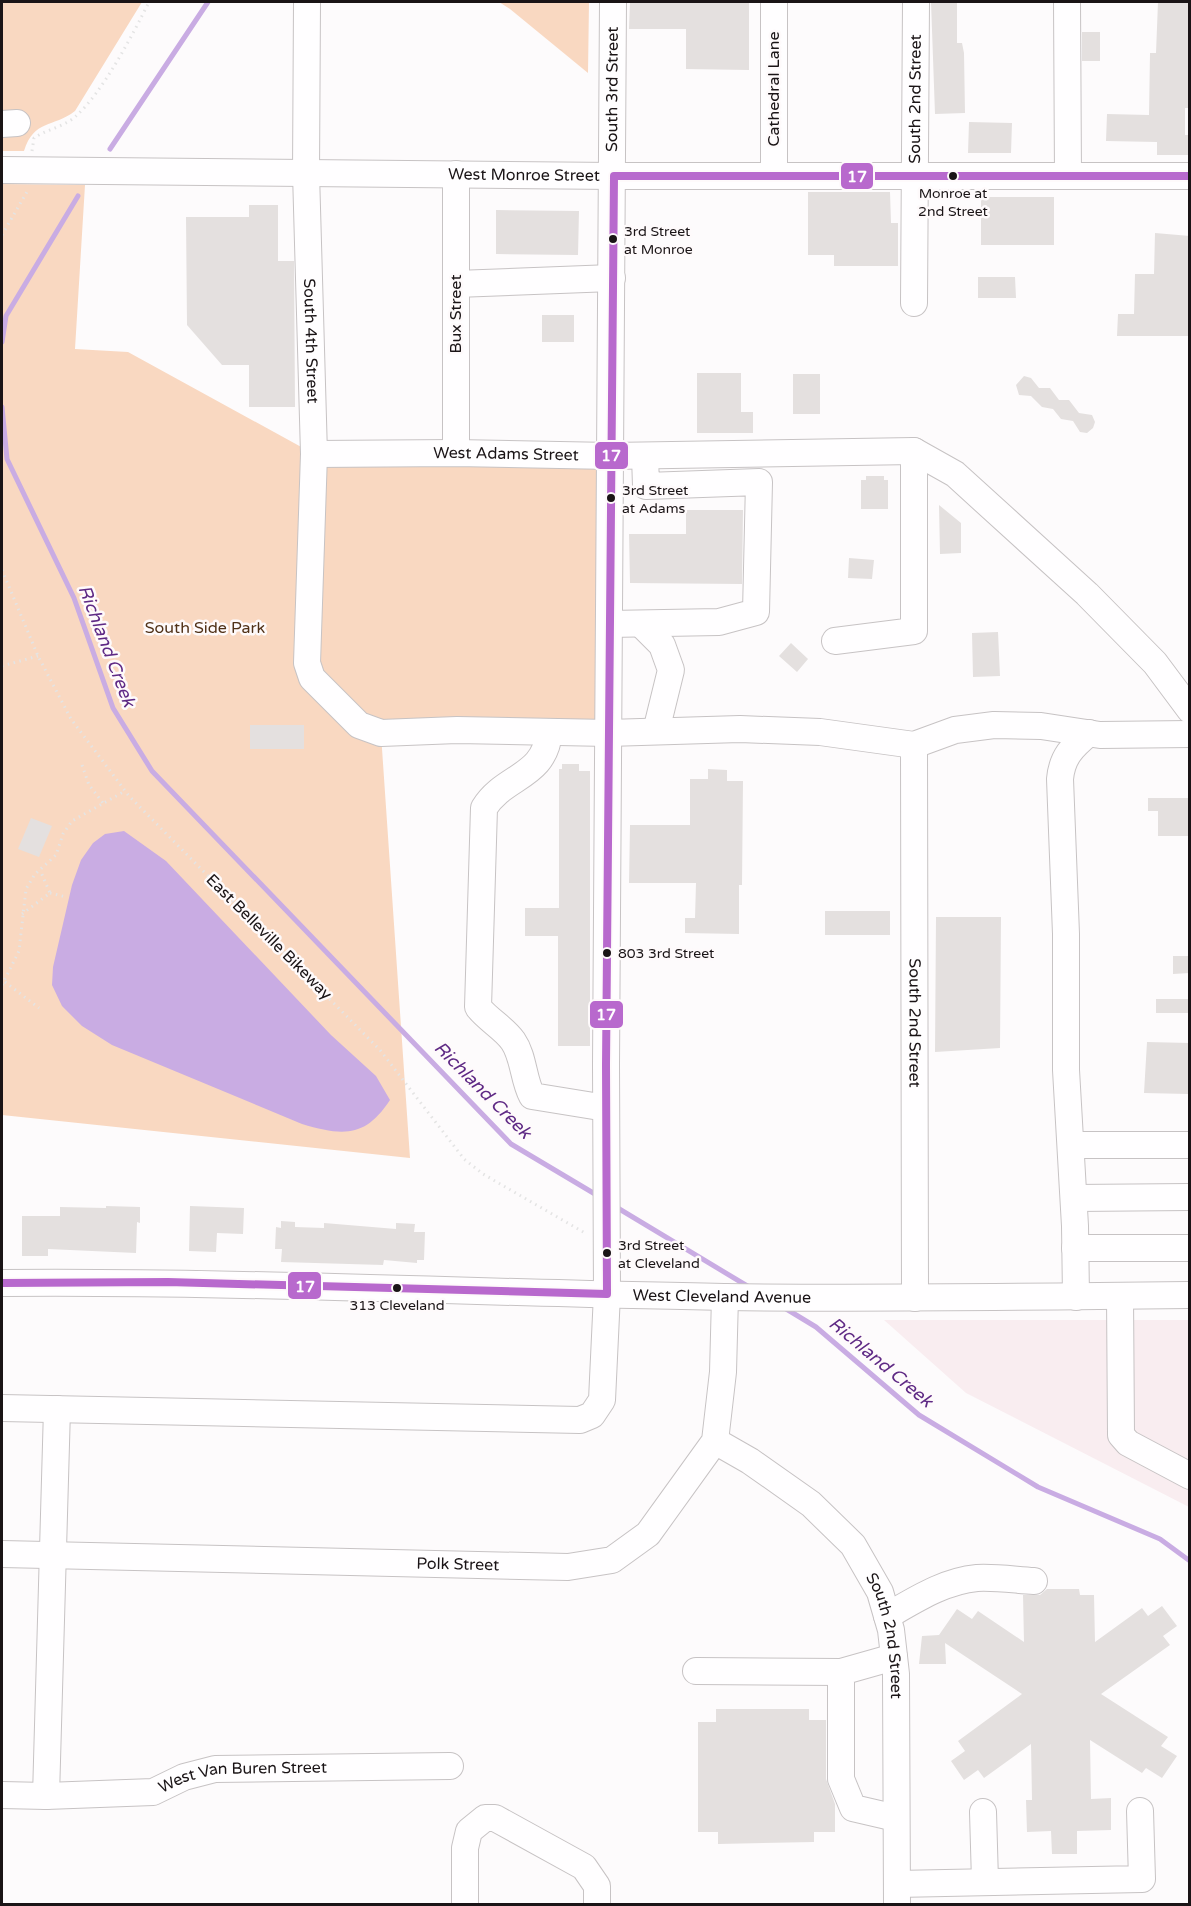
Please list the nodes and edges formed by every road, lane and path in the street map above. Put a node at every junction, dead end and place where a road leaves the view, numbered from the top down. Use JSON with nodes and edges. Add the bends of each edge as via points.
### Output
{"nodes":[{"id":1,"x":149,"y":2,"type":"edge"},
{"id":2,"x":307,"y":2,"type":"edge"},
{"id":3,"x":613,"y":2,"type":"edge"},
{"id":4,"x":774,"y":2,"type":"edge"},
{"id":5,"x":916,"y":2,"type":"edge"},
{"id":6,"x":1067,"y":2,"type":"edge"},
{"id":7,"x":2,"y":170,"type":"edge"},
{"id":8,"x":30,"y":170,"type":"junction"},
{"id":9,"x":306,"y":173,"type":"junction"},
{"id":10,"x":456,"y":174,"type":"junction"},
{"id":11,"x":614,"y":176,"type":"junction"},
{"id":12,"x":774,"y":176,"type":"junction"},
{"id":13,"x":916,"y":176,"type":"junction"},
{"id":14,"x":1068,"y":176,"type":"junction"},
{"id":15,"x":1190,"y":176,"type":"edge"},
{"id":16,"x":2,"y":235,"type":"edge"},
{"id":17,"x":612,"y":278,"type":"junction"},
{"id":18,"x":456,"y":284,"type":"junction"},
{"id":19,"x":914,"y":303,"type":"dead end"},
{"id":20,"x":914,"y":452,"type":"junction"},
{"id":21,"x":456,"y":453,"type":"junction"},
{"id":22,"x":314,"y":454,"type":"junction"},
{"id":23,"x":612,"y":456,"type":"junction"},
{"id":24,"x":645,"y":456,"type":"junction"},
{"id":25,"x":2,"y":570,"type":"edge"},
{"id":26,"x":609,"y":624,"type":"junction"},
{"id":27,"x":642,"y":625,"type":"junction"},
{"id":28,"x":835,"y":641,"type":"dead end"},
{"id":29,"x":38,"y":656,"type":"junction"},
{"id":30,"x":2,"y":666,"type":"edge"},
{"id":31,"x":1190,"y":710,"type":"edge"},
{"id":32,"x":656,"y":731,"type":"junction"},
{"id":33,"x":549,"y":732,"type":"junction"},
{"id":34,"x":608,"y":733,"type":"junction"},
{"id":35,"x":1089,"y":733,"type":"junction"},
{"id":36,"x":1190,"y":734,"type":"edge"},
{"id":37,"x":914,"y":745,"type":"junction"},
{"id":38,"x":82,"y":765,"type":"dead end"},
{"id":39,"x":125,"y":791,"type":"junction"},
{"id":40,"x":103,"y":803,"type":"junction"},
{"id":41,"x":40,"y":870,"type":"junction"},
{"id":42,"x":50,"y":893,"type":"junction"},
{"id":43,"x":66,"y":897,"type":"dead end"},
{"id":44,"x":22,"y":914,"type":"junction"},
{"id":45,"x":3,"y":983,"type":"edge"},
{"id":46,"x":39,"y":1008,"type":"dead end"},
{"id":47,"x":606,"y":1108,"type":"junction"},
{"id":48,"x":1071,"y":1145,"type":"junction"},
{"id":49,"x":1190,"y":1145,"type":"edge"},
{"id":50,"x":1190,"y":1197,"type":"edge"},
{"id":51,"x":1074,"y":1198,"type":"junction"},
{"id":52,"x":606,"y":1235,"type":"junction"},
{"id":53,"x":1075,"y":1248,"type":"junction"},
{"id":54,"x":1190,"y":1248,"type":"edge"},
{"id":55,"x":2,"y":1283,"type":"edge"},
{"id":56,"x":607,"y":1294,"type":"junction"},
{"id":57,"x":1190,"y":1295,"type":"edge"},
{"id":58,"x":1120,"y":1296,"type":"junction"},
{"id":59,"x":729,"y":1297,"type":"junction"},
{"id":60,"x":1076,"y":1297,"type":"junction"},
{"id":61,"x":915,"y":1299,"type":"junction"},
{"id":62,"x":2,"y":1408,"type":"edge"},
{"id":63,"x":57,"y":1409,"type":"junction"},
{"id":64,"x":715,"y":1441,"type":"junction"},
{"id":65,"x":1190,"y":1476,"type":"edge"},
{"id":66,"x":2,"y":1554,"type":"edge"},
{"id":67,"x":54,"y":1556,"type":"junction"},
{"id":68,"x":1034,"y":1581,"type":"dead end"},
{"id":69,"x":887,"y":1616,"type":"junction"},
{"id":70,"x":894,"y":1658,"type":"junction"},
{"id":71,"x":696,"y":1671,"type":"dead end"},
{"id":72,"x":841,"y":1672,"type":"junction"},
{"id":73,"x":450,"y":1766,"type":"dead end"},
{"id":74,"x":2,"y":1795,"type":"edge"},
{"id":75,"x":46,"y":1796,"type":"junction"},
{"id":76,"x":1140,"y":1811,"type":"dead end"},
{"id":77,"x":983,"y":1812,"type":"dead end"},
{"id":78,"x":896,"y":1818,"type":"junction"},
{"id":79,"x":985,"y":1881,"type":"junction"},
{"id":80,"x":897,"y":1894,"type":"edge"},
{"id":81,"x":465,"y":1905,"type":"edge"},
{"id":82,"x":597,"y":1905,"type":"edge"}],
"edges":[{"from":1,"to":8,"type":"path","via":[[131,40],[85,106],[66,123],[34,138]]},
{"from":2,"to":9,"type":"street","name":"South 4th Street"},
{"from":3,"to":11,"type":"street","name":"South 3rd Street"},
{"from":4,"to":12,"type":"street","name":"Cathedral Lane"},
{"from":5,"to":13,"type":"street","name":"South 2nd Street"},
{"from":6,"to":14,"type":"street"},
{"from":7,"to":8,"type":"street","name":"West Monroe Street"},
{"from":8,"to":9,"type":"street","name":"West Monroe Street"},
{"from":8,"to":16,"type":"path","via":[[27,195]]},
{"from":9,"to":10,"type":"street","name":"West Monroe Street"},
{"from":9,"to":22,"type":"street","name":"South 4th Street"},
{"from":10,"to":11,"type":"street","name":"West Monroe Street"},
{"from":10,"to":18,"type":"street","name":"Bux Street"},
{"from":11,"to":12,"type":"street","name":"West Monroe Street"},
{"from":11,"to":17,"type":"street","name":"South 3rd Street"},
{"from":12,"to":13,"type":"street","name":"West Monroe Street"},
{"from":13,"to":14,"type":"street","name":"West Monroe Street"},
{"from":13,"to":19,"type":"street","name":"South 2nd Street"},
{"from":14,"to":15,"type":"street","name":"West Monroe Street"},
{"from":17,"to":18,"type":"street"},
{"from":17,"to":23,"type":"street","name":"South 3rd Street"},
{"from":18,"to":21,"type":"street","name":"Bux Street"},
{"from":20,"to":24,"type":"street","name":"West Adams Street"},
{"from":20,"to":28,"type":"street","via":[[914,631]]},
{"from":20,"to":31,"type":"street","via":[[956,474],[1087,594],[1155,663]]},
{"from":21,"to":22,"type":"street","name":"West Adams Street"},
{"from":21,"to":23,"type":"street","name":"West Adams Street"},
{"from":22,"to":33,"type":"street","name":"South 4th Street","via":[[307,663],[312,678],[359,725],[381,733]]},
{"from":23,"to":24,"type":"street","name":"West Adams Street"},
{"from":23,"to":26,"type":"street","name":"South 3rd Street"},
{"from":24,"to":27,"type":"street","via":[[646,486],[759,482],[758,560],[756,612],[719,622]]},
{"from":25,"to":29,"type":"path","name":"East Belleville Bikeway"},
{"from":26,"to":27,"type":"street"},
{"from":26,"to":34,"type":"street","name":"South 3rd Street"},
{"from":27,"to":32,"type":"street","via":[[662,645],[671,670]]},
{"from":29,"to":30,"type":"path"},
{"from":29,"to":39,"type":"path","name":"East Belleville Bikeway","via":[[82,736]]},
{"from":32,"to":34,"type":"street"},
{"from":32,"to":37,"type":"street","via":[[820,732]]},
{"from":33,"to":34,"type":"street"},
{"from":33,"to":47,"type":"street","via":[[548,747],[537,765],[489,799],[484,808],[478,1007],[512,1039],[532,1096]]},
{"from":34,"to":47,"type":"street","name":"South 3rd Street"},
{"from":35,"to":36,"type":"street"},
{"from":35,"to":37,"type":"street","via":[[994,725],[955,730]]},
{"from":35,"to":48,"type":"street","via":[[1064,758],[1060,779]]},
{"from":37,"to":61,"type":"street","name":"South 2nd Street"},
{"from":38,"to":40,"type":"path","via":[[89,785]]},
{"from":39,"to":40,"type":"path"},
{"from":39,"to":52,"type":"path","name":"East Belleville Bikeway","via":[[380,1050],[464,1159],[562,1221],[589,1235]]},
{"from":40,"to":41,"type":"path","via":[[72,821],[56,855]]},
{"from":41,"to":42,"type":"path"},
{"from":41,"to":44,"type":"path","via":[[27,889]]},
{"from":42,"to":43,"type":"path"},
{"from":42,"to":44,"type":"path"},
{"from":44,"to":45,"type":"path","via":[[19,951]]},
{"from":45,"to":46,"type":"path"},
{"from":47,"to":52,"type":"street","name":"South 3rd Street"},
{"from":48,"to":49,"type":"street"},
{"from":48,"to":51,"type":"street"},
{"from":50,"to":51,"type":"street"},
{"from":51,"to":53,"type":"street"},
{"from":52,"to":56,"type":"street","name":"South 3rd Street"},
{"from":53,"to":54,"type":"street"},
{"from":53,"to":60,"type":"street"},
{"from":55,"to":56,"type":"street","name":"West Cleveland Avenue","via":[[168,1282]]},
{"from":56,"to":59,"type":"street","name":"West Cleveland Avenue"},
{"from":56,"to":63,"type":"street","name":"South 3rd Street","via":[[602,1400],[592,1415],[580,1420]]},
{"from":57,"to":58,"type":"street","name":"West Cleveland Avenue"},
{"from":58,"to":60,"type":"street","name":"West Cleveland Avenue"},
{"from":58,"to":65,"type":"street","via":[[1120,1436]]},
{"from":59,"to":61,"type":"street","name":"West Cleveland Avenue"},
{"from":59,"to":64,"type":"street","name":"Polk Street"},
{"from":60,"to":61,"type":"street","name":"West Cleveland Avenue"},
{"from":62,"to":63,"type":"street","name":"South 3rd Street"},
{"from":63,"to":67,"type":"street"},
{"from":64,"to":67,"type":"street","name":"Polk Street","via":[[648,1534],[612,1560],[568,1568]]},
{"from":64,"to":69,"type":"street","name":"South 2nd Street","via":[[811,1504],[853,1545],[880,1592]]},
{"from":66,"to":67,"type":"street","name":"Polk Street"},
{"from":67,"to":75,"type":"street"},
{"from":68,"to":69,"type":"street","via":[[960,1581]]},
{"from":69,"to":70,"type":"street","name":"South 2nd Street"},
{"from":70,"to":72,"type":"street"},
{"from":70,"to":78,"type":"street","name":"South 2nd Street"},
{"from":71,"to":72,"type":"street"},
{"from":72,"to":78,"type":"street","via":[[841,1779],[853,1808]]},
{"from":73,"to":75,"type":"street","name":"West Van Buren Street","via":[[215,1769],[184,1777],[153,1792]]},
{"from":74,"to":75,"type":"street","name":"West Van Buren Street"},
{"from":76,"to":79,"type":"street","via":[[1142,1879]]},
{"from":77,"to":79,"type":"street"},
{"from":78,"to":80,"type":"street","name":"South 2nd Street"},
{"from":79,"to":80,"type":"street"},
{"from":81,"to":82,"type":"street","via":[[468,1831],[486,1818],[495,1818],[584,1867],[597,1886]]}]}
